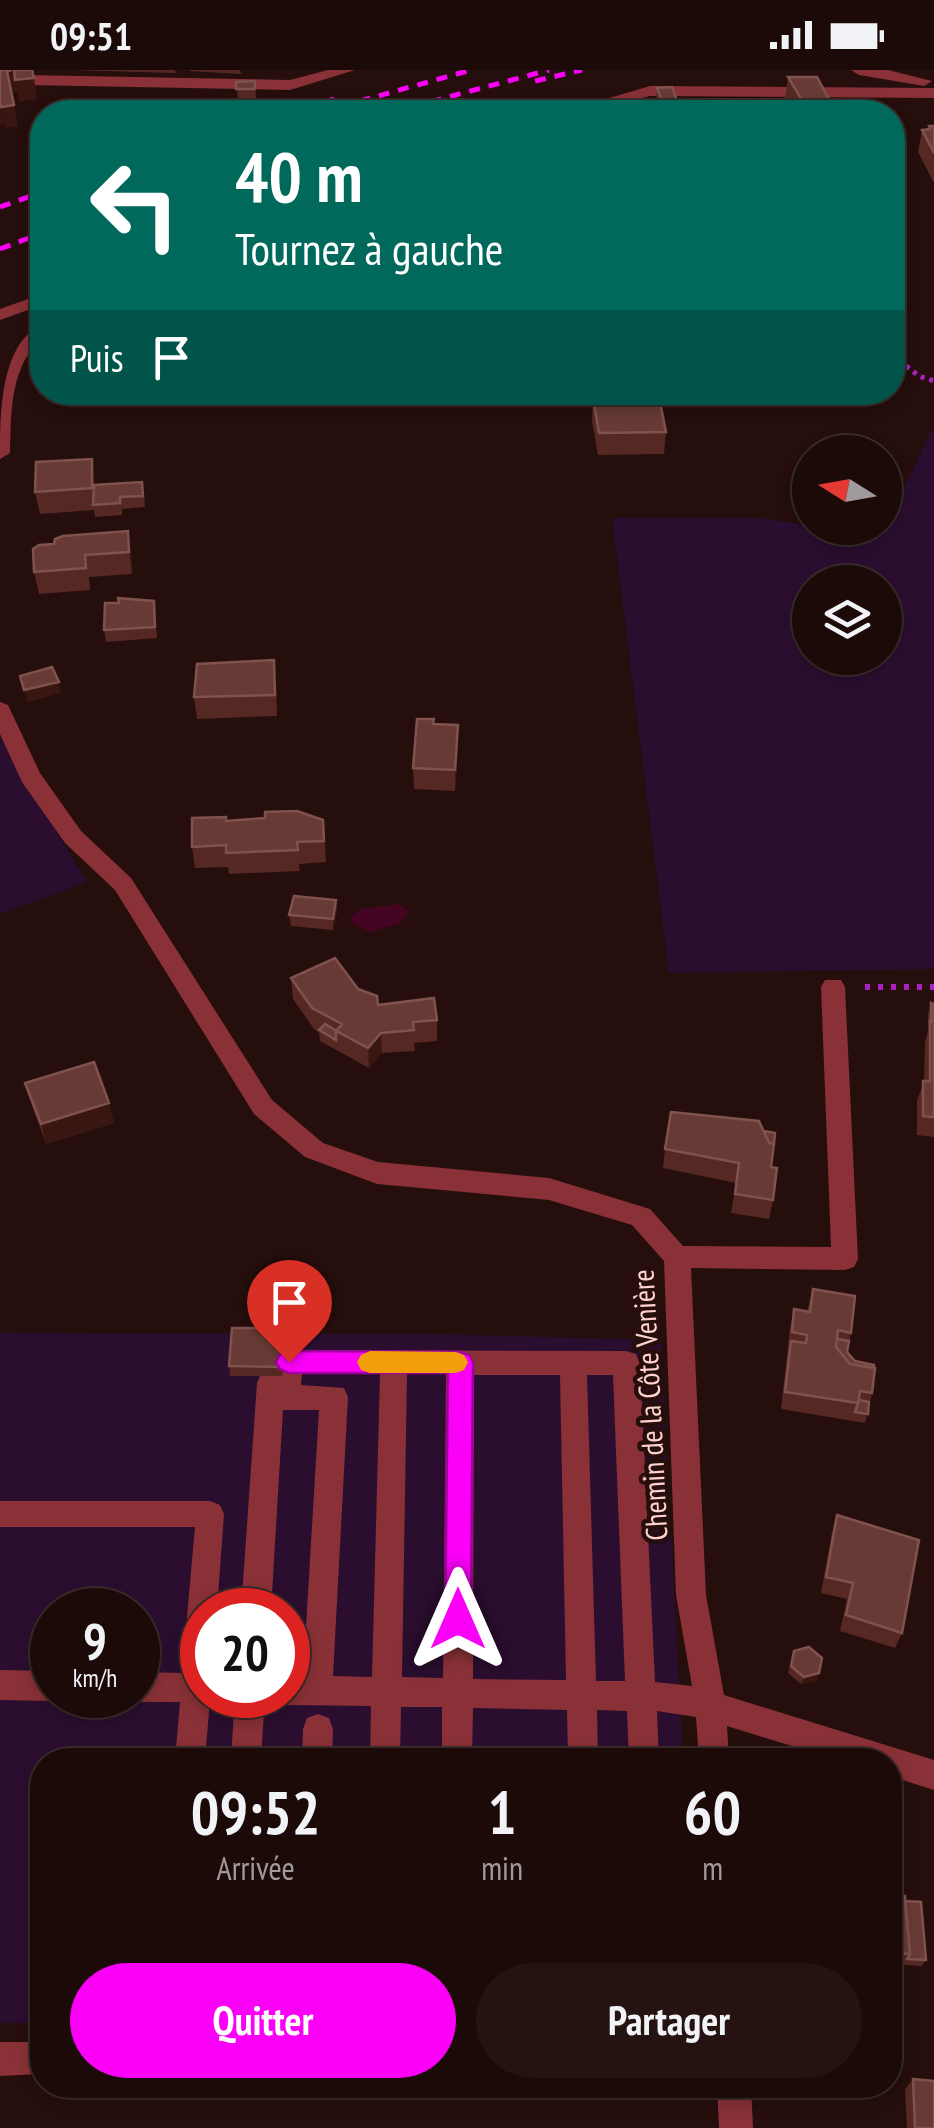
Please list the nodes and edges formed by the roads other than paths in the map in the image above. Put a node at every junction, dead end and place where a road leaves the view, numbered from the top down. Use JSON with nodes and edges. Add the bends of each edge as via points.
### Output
{"nodes":[{"id":1,"x":348,"y":70,"type":"edge"},
{"id":2,"x":859,"y":70,"type":"edge"},
{"id":3,"x":934,"y":82,"type":"edge"},
{"id":4,"x":0,"y":86,"type":"edge"},
{"id":5,"x":716,"y":92,"type":"junction"},
{"id":6,"x":934,"y":94,"type":"edge"},
{"id":7,"x":618,"y":100,"type":"edge"},
{"id":8,"x":720,"y":100,"type":"edge"},
{"id":9,"x":30,"y":303,"type":"edge"},
{"id":10,"x":0,"y":314,"type":"edge"},
{"id":11,"x":30,"y":339,"type":"edge"},
{"id":12,"x":0,"y":453,"type":"edge"},
{"id":13,"x":0,"y":710,"type":"edge"},
{"id":14,"x":834,"y":987,"type":"road end"},
{"id":15,"x":677,"y":1257,"type":"junction"},
{"id":16,"x":394,"y":1362,"type":"junction"},
{"id":17,"x":460,"y":1362,"type":"junction"},
{"id":18,"x":573,"y":1363,"type":"junction"},
{"id":19,"x":270,"y":1398,"type":"junction"},
{"id":20,"x":0,"y":1514,"type":"edge"},
{"id":21,"x":205,"y":1588,"type":"edge"},
{"id":22,"x":257,"y":1588,"type":"edge"},
{"id":23,"x":310,"y":1617,"type":"edge"},
{"id":24,"x":0,"y":1685,"type":"edge"},
{"id":25,"x":30,"y":1686,"type":"edge"},
{"id":26,"x":310,"y":1690,"type":"edge"},
{"id":27,"x":388,"y":1692,"type":"junction"},
{"id":28,"x":457,"y":1693,"type":"junction"},
{"id":29,"x":582,"y":1694,"type":"junction"},
{"id":30,"x":642,"y":1695,"type":"junction"},
{"id":31,"x":710,"y":1703,"type":"junction"},
{"id":32,"x":195,"y":1718,"type":"edge"},
{"id":33,"x":249,"y":1718,"type":"edge"},
{"id":34,"x":192,"y":1748,"type":"edge"},
{"id":35,"x":247,"y":1748,"type":"edge"},
{"id":36,"x":386,"y":1748,"type":"edge"},
{"id":37,"x":457,"y":1748,"type":"edge"},
{"id":38,"x":583,"y":1748,"type":"edge"},
{"id":39,"x":644,"y":1748,"type":"edge"},
{"id":40,"x":713,"y":1748,"type":"edge"},
{"id":41,"x":851,"y":1748,"type":"edge"},
{"id":42,"x":902,"y":1765,"type":"edge"},
{"id":43,"x":934,"y":1775,"type":"edge"},
{"id":44,"x":30,"y":2058,"type":"edge"},
{"id":45,"x":0,"y":2059,"type":"edge"},
{"id":46,"x":735,"y":2098,"type":"edge"},
{"id":47,"x":736,"y":2128,"type":"edge"}],
"edges":[{"from":1,"to":4,"type":"street","via":[[290,85],[26,80]]},
{"from":2,"to":3,"type":"street"},
{"from":5,"to":6,"type":"street"},
{"from":5,"to":7,"type":"street","via":[[650,92]]},
{"from":5,"to":8,"type":"street"},
{"from":9,"to":10,"type":"street"},
{"from":11,"to":12,"type":"street","via":[[6,370]]},
{"from":13,"to":15,"type":"street","name":"Chemin de la Côte Venière","via":[[30,776],[73,837],[123,884],[263,1107],[314,1150],[376,1173],[550,1190],[641,1217]]},
{"from":14,"to":15,"type":"street","via":[[844,1259]]},
{"from":15,"to":31,"type":"street","name":"Chemin de la Côte Venière","via":[[691,1595]]},
{"from":16,"to":17,"type":"street"},
{"from":16,"to":19,"type":"street","via":[[289,1362],[288,1383],[271,1383]]},
{"from":16,"to":27,"type":"street"},
{"from":17,"to":18,"type":"street"},
{"from":17,"to":28,"type":"street"},
{"from":18,"to":29,"type":"street"},
{"from":18,"to":30,"type":"street","via":[[626,1363]]},
{"from":19,"to":22,"type":"street"},
{"from":19,"to":23,"type":"street","via":[[334,1397]]},
{"from":20,"to":21,"type":"street","via":[[210,1514]]},
{"from":24,"to":25,"type":"street"},
{"from":26,"to":27,"type":"street"},
{"from":27,"to":28,"type":"street"},
{"from":27,"to":36,"type":"street"},
{"from":28,"to":29,"type":"street"},
{"from":28,"to":37,"type":"street"},
{"from":29,"to":30,"type":"street"},
{"from":29,"to":38,"type":"street"},
{"from":30,"to":31,"type":"street"},
{"from":30,"to":39,"type":"street"},
{"from":31,"to":40,"type":"street","name":"Chemin de la Côte Venière"},
{"from":31,"to":41,"type":"street"},
{"from":32,"to":34,"type":"street"},
{"from":33,"to":35,"type":"street"},
{"from":42,"to":43,"type":"street"},
{"from":44,"to":45,"type":"street"},
{"from":46,"to":47,"type":"street"}]}
